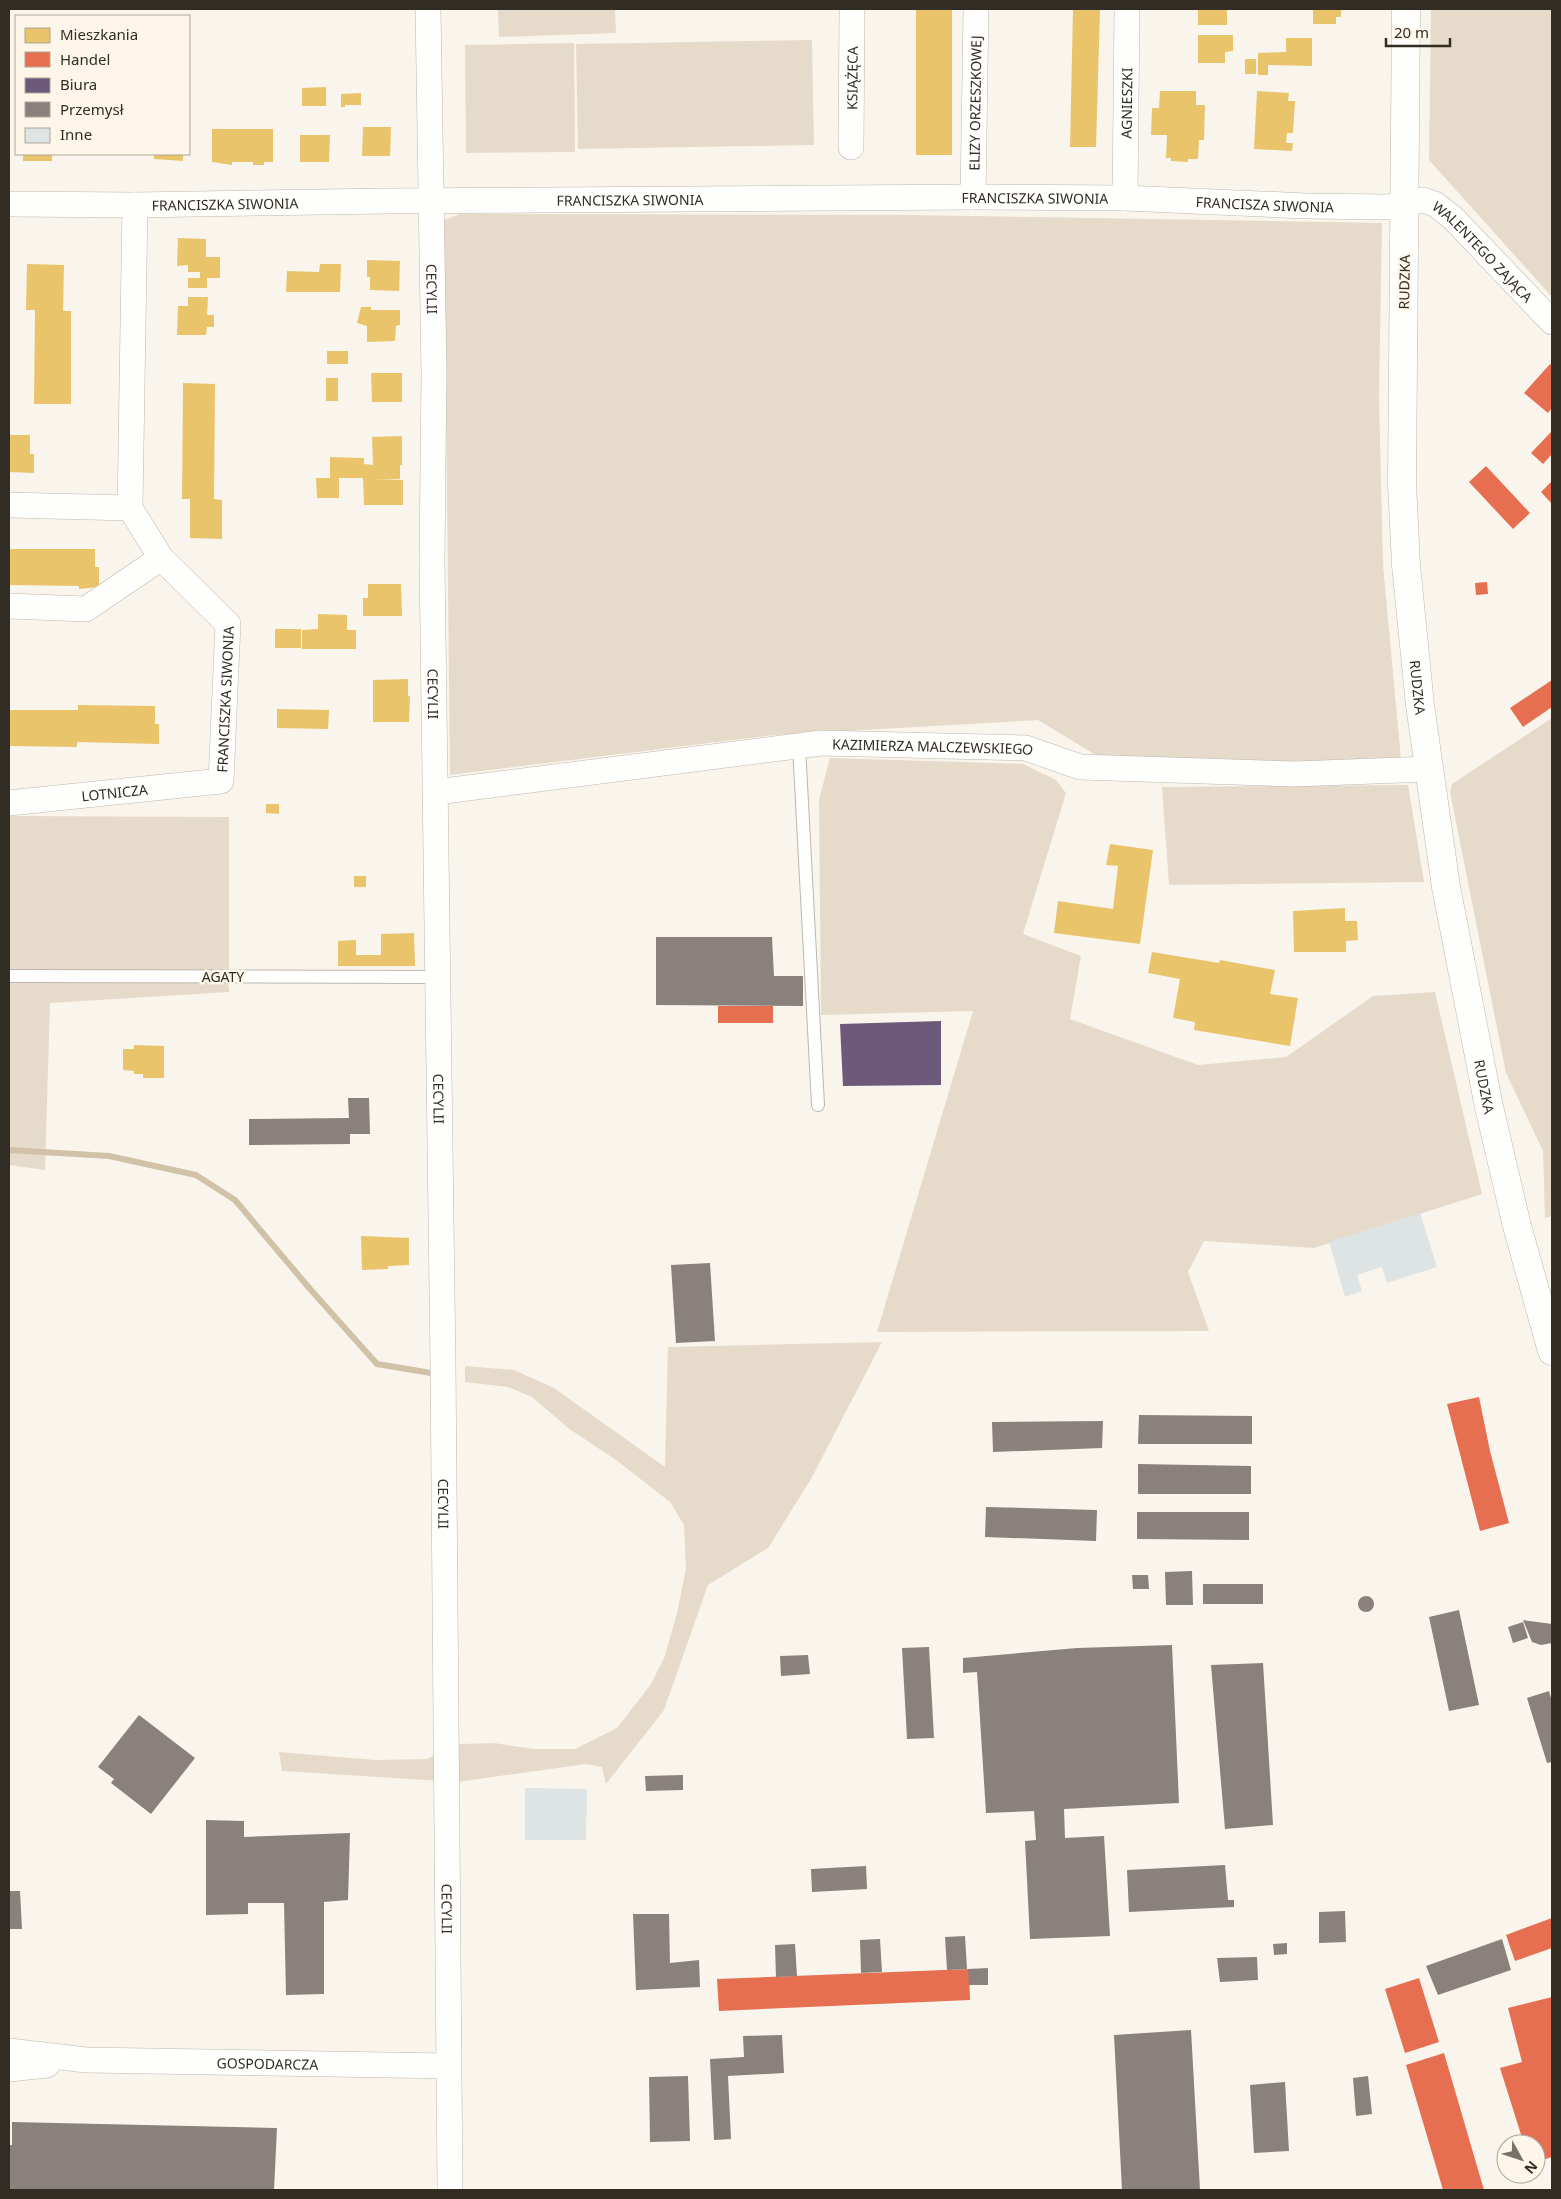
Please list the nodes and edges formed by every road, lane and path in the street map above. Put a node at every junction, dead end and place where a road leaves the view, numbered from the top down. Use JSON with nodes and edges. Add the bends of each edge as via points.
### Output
{"nodes":[{"id":1,"x":428,"y":9,"type":"edge"},
{"id":2,"x":852,"y":9,"type":"edge"},
{"id":3,"x":976,"y":9,"type":"edge"},
{"id":4,"x":1127,"y":9,"type":"edge"},
{"id":5,"x":1406,"y":9,"type":"edge"},
{"id":6,"x":851,"y":147,"type":"dead end"},
{"id":7,"x":972,"y":197,"type":"junction"},
{"id":8,"x":1125,"y":198,"type":"junction"},
{"id":9,"x":430,"y":200,"type":"junction"},
{"id":10,"x":1404,"y":203,"type":"junction"},
{"id":11,"x":9,"y":204,"type":"edge"},
{"id":12,"x":135,"y":205,"type":"junction"},
{"id":13,"x":1552,"y":322,"type":"edge"},
{"id":14,"x":9,"y":505,"type":"edge"},
{"id":15,"x":130,"y":508,"type":"junction"},
{"id":16,"x":161,"y":558,"type":"junction"},
{"id":17,"x":9,"y":606,"type":"edge"},
{"id":18,"x":799,"y":746,"type":"junction"},
{"id":19,"x":1428,"y":769,"type":"junction"},
{"id":20,"x":221,"y":782,"type":"joint"},
{"id":21,"x":436,"y":792,"type":"junction"},
{"id":22,"x":9,"y":803,"type":"edge"},
{"id":23,"x":9,"y":976,"type":"edge"},
{"id":24,"x":438,"y":977,"type":"junction"},
{"id":25,"x":818,"y":1105,"type":"dead end"},
{"id":26,"x":1552,"y":1351,"type":"edge"},
{"id":27,"x":9,"y":2050,"type":"edge"},
{"id":28,"x":86,"y":2060,"type":"junction"},
{"id":29,"x":448,"y":2066,"type":"junction"},
{"id":30,"x":9,"y":2069,"type":"edge"},
{"id":31,"x":450,"y":2190,"type":"edge"}],
"edges":[{"from":1,"to":9,"type":"street","name":"CECYLII"},
{"from":2,"to":6,"type":"street","name":"KSIĄŻĘCA"},
{"from":3,"to":7,"type":"street","name":"ELIZY ORZESZKOWEJ"},
{"from":4,"to":8,"type":"street","name":"AGNIESZKI"},
{"from":5,"to":10,"type":"street","name":"RUDZKA"},
{"from":7,"to":8,"type":"street","name":"FRANCISZKA SIWONIA"},
{"from":7,"to":9,"type":"street","name":"FRANCISZKA SIWONIA"},
{"from":8,"to":10,"type":"street","name":"FRANCISZA SIWONIA","via":[[1307,206],[1394,207]]},
{"from":9,"to":12,"type":"street","name":"FRANCISZKA SIWONIA"},
{"from":9,"to":21,"type":"street","name":"CECYLII"},
{"from":10,"to":13,"type":"street","name":"WALENTEGO ZAJĄCA","via":[[1423,200],[1445,211]]},
{"from":10,"to":19,"type":"street","name":"RUDZKA","via":[[1402,483],[1406,565]]},
{"from":11,"to":12,"type":"street","name":"FRANCISZKA SIWONIA"},
{"from":12,"to":15,"type":"street","name":"FRANCISZKA SIWONIA"},
{"from":14,"to":15,"type":"street"},
{"from":15,"to":16,"type":"street","name":"FRANCISZKA SIWONIA"},
{"from":16,"to":17,"type":"street","via":[[86,609]]},
{"from":16,"to":20,"type":"street","name":"FRANCISZKA SIWONIA","via":[[228,624]]},
{"from":18,"to":19,"type":"street","name":"KAZIMIERZA MALCZEWSKIEGO","via":[[821,743],[1026,748],[1080,767],[1295,774]]},
{"from":18,"to":21,"type":"street","name":"KAZIMIERZA MALCZEWSKIEGO"},
{"from":18,"to":25,"type":"lane"},
{"from":19,"to":26,"type":"street","name":"RUDZKA","via":[[1446,887],[1489,1107],[1517,1226]]},
{"from":20,"to":22,"type":"street","name":"LOTNICZA"},
{"from":21,"to":24,"type":"street","name":"CECYLII"},
{"from":23,"to":24,"type":"lane","name":"AGATY"},
{"from":24,"to":29,"type":"street","name":"CECYLII"},
{"from":27,"to":28,"type":"street","name":"GOSPODARCZA"},
{"from":28,"to":29,"type":"street","name":"GOSPODARCZA"},
{"from":28,"to":30,"type":"street","name":"GOSPODARCZA"},
{"from":29,"to":31,"type":"street","name":"CECYLII"}]}
